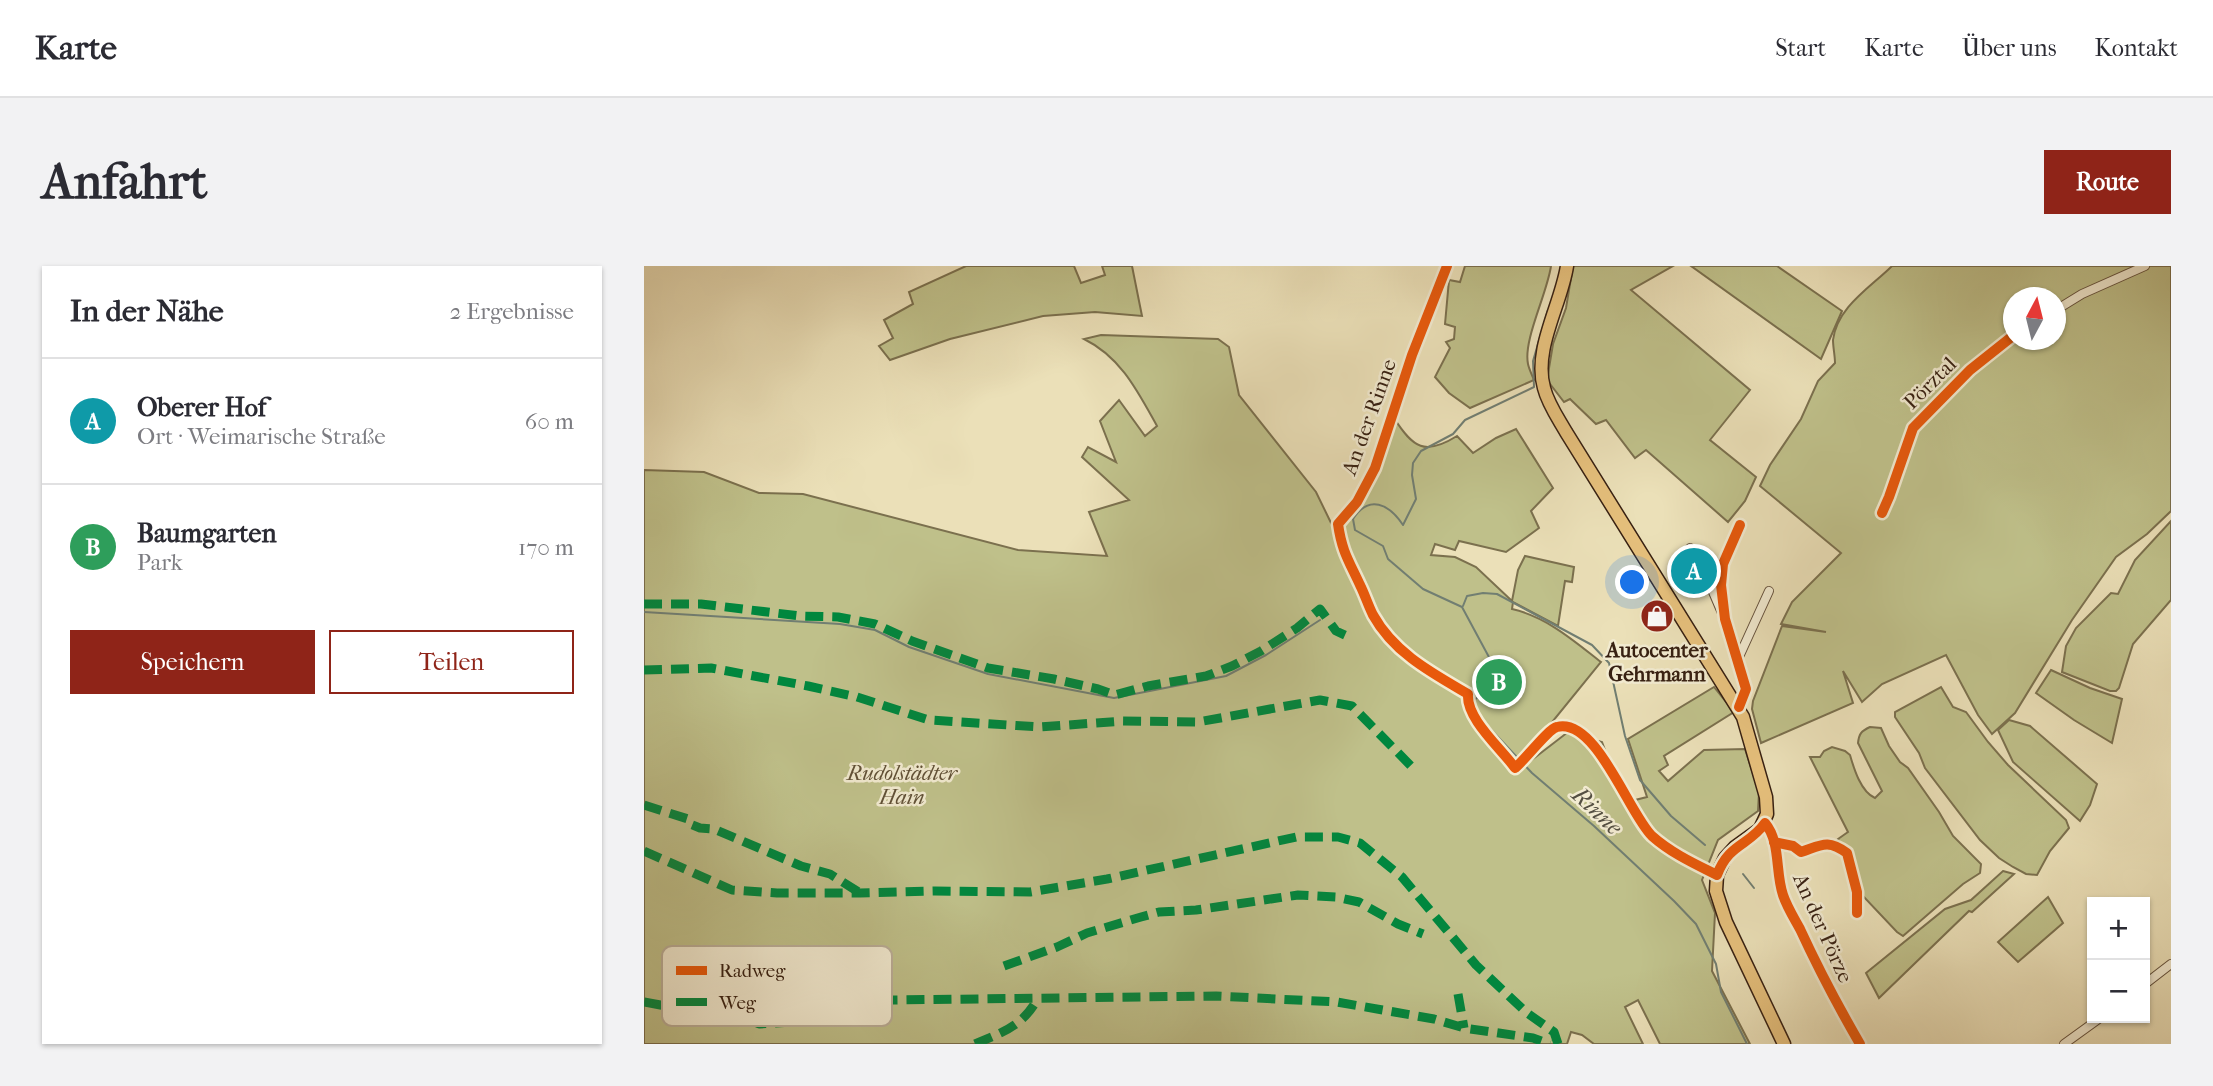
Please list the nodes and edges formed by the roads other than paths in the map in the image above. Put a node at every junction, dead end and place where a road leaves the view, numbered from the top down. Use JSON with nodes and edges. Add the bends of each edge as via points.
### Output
{"nodes":[{"id":1,"x":1447,"y":266,"type":"edge"},
{"id":2,"x":1567,"y":266,"type":"edge"},
{"id":3,"x":2145,"y":266,"type":"edge"},
{"id":4,"x":2066,"y":304,"type":"edge"},
{"id":5,"x":2003,"y":344,"type":"edge"},
{"id":6,"x":1882,"y":513,"type":"dead end"},
{"id":7,"x":1740,"y":525,"type":"dead end"},
{"id":8,"x":1690,"y":548,"type":"dead end"},
{"id":9,"x":1769,"y":591,"type":"dead end"},
{"id":10,"x":1372,"y":613,"type":"dead end"},
{"id":11,"x":1725,"y":619,"type":"junction"},
{"id":12,"x":1738,"y":659,"type":"junction"},
{"id":13,"x":1739,"y":707,"type":"junction"},
{"id":14,"x":1765,"y":823,"type":"junction"},
{"id":15,"x":1774,"y":842,"type":"junction"},
{"id":16,"x":1857,"y":914,"type":"dead end"},
{"id":17,"x":2171,"y":964,"type":"edge"},
{"id":18,"x":2150,"y":980,"type":"edge"},
{"id":19,"x":2092,"y":1023,"type":"edge"},
{"id":20,"x":1784,"y":1044,"type":"edge"},
{"id":21,"x":1860,"y":1044,"type":"edge"},
{"id":22,"x":2064,"y":1044,"type":"edge"}],
"edges":[{"from":1,"to":10,"type":"street","name":"An der Rinne","via":[[1375,468],[1357,502],[1338,524],[1345,557]]},
{"from":2,"to":13,"type":"main road","via":[[1543,351],[1544,388],[1566,432]]},
{"from":3,"to":4,"type":"street"},
{"from":5,"to":6,"type":"street","name":"Pörztal","via":[[1913,428]]},
{"from":7,"to":11,"type":"street","via":[[1723,564]]},
{"from":8,"to":11,"type":"street"},
{"from":9,"to":12,"type":"street"},
{"from":11,"to":12,"type":"street"},
{"from":12,"to":13,"type":"street","via":[[1746,689]]},
{"from":13,"to":14,"type":"main road","via":[[1766,797]]},
{"from":14,"to":15,"type":"street","name":"An der Pörze"},
{"from":14,"to":20,"type":"main road","via":[[1725,858],[1716,891]]},
{"from":15,"to":16,"type":"street","via":[[1801,852],[1827,843],[1847,853],[1857,892]]},
{"from":15,"to":21,"type":"street","name":"An der Pörze","via":[[1783,894]]},
{"from":17,"to":18,"type":"street"},
{"from":19,"to":22,"type":"street"}]}
